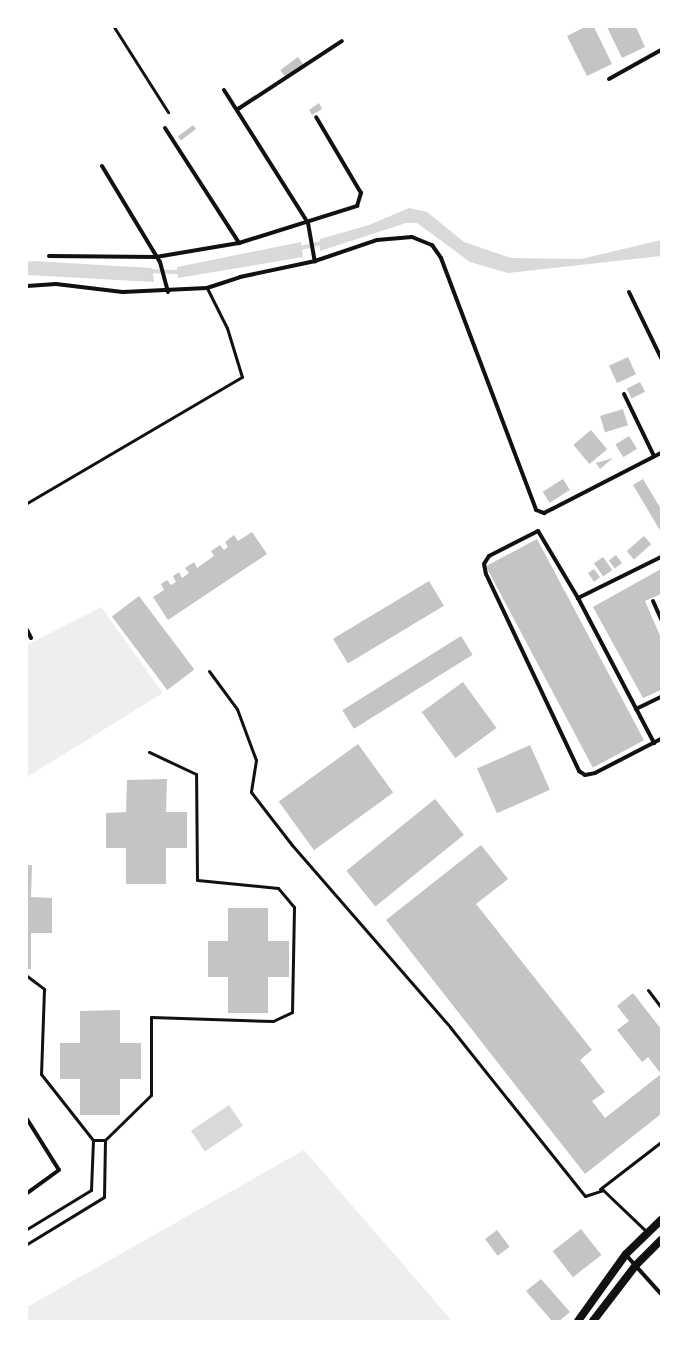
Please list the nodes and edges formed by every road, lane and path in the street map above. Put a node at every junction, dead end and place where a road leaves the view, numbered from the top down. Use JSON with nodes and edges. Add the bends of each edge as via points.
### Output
{"nodes":[{"id":1,"x":114,"y":27,"type":"edge"},
{"id":2,"x":342,"y":41,"type":"dead end"},
{"id":3,"x":661,"y":50,"type":"edge"},
{"id":4,"x":608,"y":78,"type":"dead end"},
{"id":5,"x":224,"y":90,"type":"dead end"},
{"id":6,"x":238,"y":109,"type":"junction"},
{"id":7,"x":168,"y":112,"type":"dead end"},
{"id":8,"x":316,"y":117,"type":"dead end"},
{"id":9,"x":165,"y":128,"type":"dead end"},
{"id":10,"x":102,"y":166,"type":"dead end"},
{"id":11,"x":309,"y":224,"type":"junction"},
{"id":12,"x":239,"y":243,"type":"junction"},
{"id":13,"x":49,"y":256,"type":"dead end"},
{"id":14,"x":156,"y":257,"type":"junction"},
{"id":15,"x":315,"y":261,"type":"junction"},
{"id":16,"x":27,"y":286,"type":"edge"},
{"id":17,"x":207,"y":288,"type":"junction"},
{"id":18,"x":168,"y":292,"type":"junction"},
{"id":19,"x":629,"y":292,"type":"dead end"},
{"id":20,"x":661,"y":358,"type":"edge"},
{"id":21,"x":624,"y":394,"type":"dead end"},
{"id":22,"x":661,"y":453,"type":"edge"},
{"id":23,"x":654,"y":456,"type":"junction"},
{"id":24,"x":27,"y":503,"type":"edge"},
{"id":25,"x":661,"y":558,"type":"edge"},
{"id":26,"x":578,"y":598,"type":"junction"},
{"id":27,"x":652,"y":601,"type":"dead end"},
{"id":28,"x":661,"y":619,"type":"edge"},
{"id":29,"x":27,"y":630,"type":"edge"},
{"id":30,"x":31,"y":638,"type":"dead end"},
{"id":31,"x":209,"y":671,"type":"dead end"},
{"id":32,"x":661,"y":697,"type":"edge"},
{"id":33,"x":636,"y":709,"type":"junction"},
{"id":34,"x":661,"y":739,"type":"edge"},
{"id":35,"x":654,"y":743,"type":"junction"},
{"id":36,"x":149,"y":752,"type":"dead end"},
{"id":37,"x":27,"y":976,"type":"edge"},
{"id":38,"x":648,"y":990,"type":"dead end"},
{"id":39,"x":661,"y":1008,"type":"edge"},
{"id":40,"x":27,"y":1119,"type":"edge"},
{"id":41,"x":93,"y":1140,"type":"junction"},
{"id":42,"x":105,"y":1140,"type":"junction"},
{"id":43,"x":661,"y":1142,"type":"edge"},
{"id":44,"x":599,"y":1190,"type":"junction"},
{"id":45,"x":27,"y":1193,"type":"edge"},
{"id":46,"x":661,"y":1220,"type":"edge"},
{"id":47,"x":27,"y":1229,"type":"edge"},
{"id":48,"x":647,"y":1232,"type":"junction"},
{"id":49,"x":661,"y":1240,"type":"edge"},
{"id":50,"x":27,"y":1244,"type":"edge"},
{"id":51,"x":626,"y":1254,"type":"junction"},
{"id":52,"x":636,"y":1265,"type":"junction"},
{"id":53,"x":661,"y":1294,"type":"edge"},
{"id":54,"x":585,"y":1311,"type":"junction"},
{"id":55,"x":594,"y":1320,"type":"edge"},
{"id":56,"x":578,"y":1321,"type":"edge"}],
"edges":[{"from":1,"to":7,"type":"lane"},
{"from":2,"to":6,"type":"street"},
{"from":3,"to":4,"type":"street"},
{"from":5,"to":6,"type":"street"},
{"from":6,"to":11,"type":"street"},
{"from":8,"to":11,"type":"street","via":[[361,193],[361,200],[348,211]]},
{"from":9,"to":12,"type":"street"},
{"from":10,"to":14,"type":"street"},
{"from":11,"to":12,"type":"street"},
{"from":11,"to":15,"type":"street"},
{"from":12,"to":14,"type":"street"},
{"from":13,"to":14,"type":"street"},
{"from":14,"to":18,"type":"street"},
{"from":15,"to":17,"type":"street","via":[[240,277]]},
{"from":15,"to":23,"type":"street","via":[[377,240],[402,236],[432,245],[441,258],[536,510],[544,513],[552,510]]},
{"from":16,"to":18,"type":"street","via":[[56,284],[86,290]]},
{"from":17,"to":18,"type":"street"},
{"from":17,"to":24,"type":"lane","via":[[226,328],[242,377]]},
{"from":19,"to":20,"type":"street"},
{"from":21,"to":23,"type":"street"},
{"from":22,"to":23,"type":"street"},
{"from":25,"to":26,"type":"street"},
{"from":26,"to":33,"type":"street"},
{"from":26,"to":35,"type":"street","via":[[538,531],[489,556],[484,564],[486,574],[579,771],[585,775],[595,773]]},
{"from":27,"to":28,"type":"street"},
{"from":29,"to":30,"type":"street"},
{"from":31,"to":44,"type":"lane","via":[[237,709],[256,760],[251,792],[292,846],[450,1027],[585,1196],[588,1198]]},
{"from":32,"to":33,"type":"street"},
{"from":33,"to":35,"type":"street"},
{"from":34,"to":35,"type":"street"},
{"from":36,"to":42,"type":"lane","via":[[196,774],[197,880],[278,888],[294,907],[292,1012],[274,1021],[151,1017],[151,1095]]},
{"from":37,"to":41,"type":"lane","via":[[44,989],[41,1074]]},
{"from":38,"to":39,"type":"lane"},
{"from":40,"to":45,"type":"street","via":[[59,1166],[56,1175]]},
{"from":41,"to":42,"type":"lane"},
{"from":41,"to":47,"type":"lane","via":[[91,1190]]},
{"from":42,"to":50,"type":"lane","via":[[104,1197]]},
{"from":43,"to":44,"type":"lane"},
{"from":44,"to":48,"type":"lane","via":[[607,1193]]},
{"from":46,"to":48,"type":"main road"},
{"from":48,"to":51,"type":"main road"},
{"from":49,"to":52,"type":"main road"},
{"from":51,"to":52,"type":"street"},
{"from":51,"to":54,"type":"main road"},
{"from":52,"to":53,"type":"street"},
{"from":52,"to":55,"type":"main road"},
{"from":54,"to":55,"type":"street"},
{"from":54,"to":56,"type":"main road"}]}
